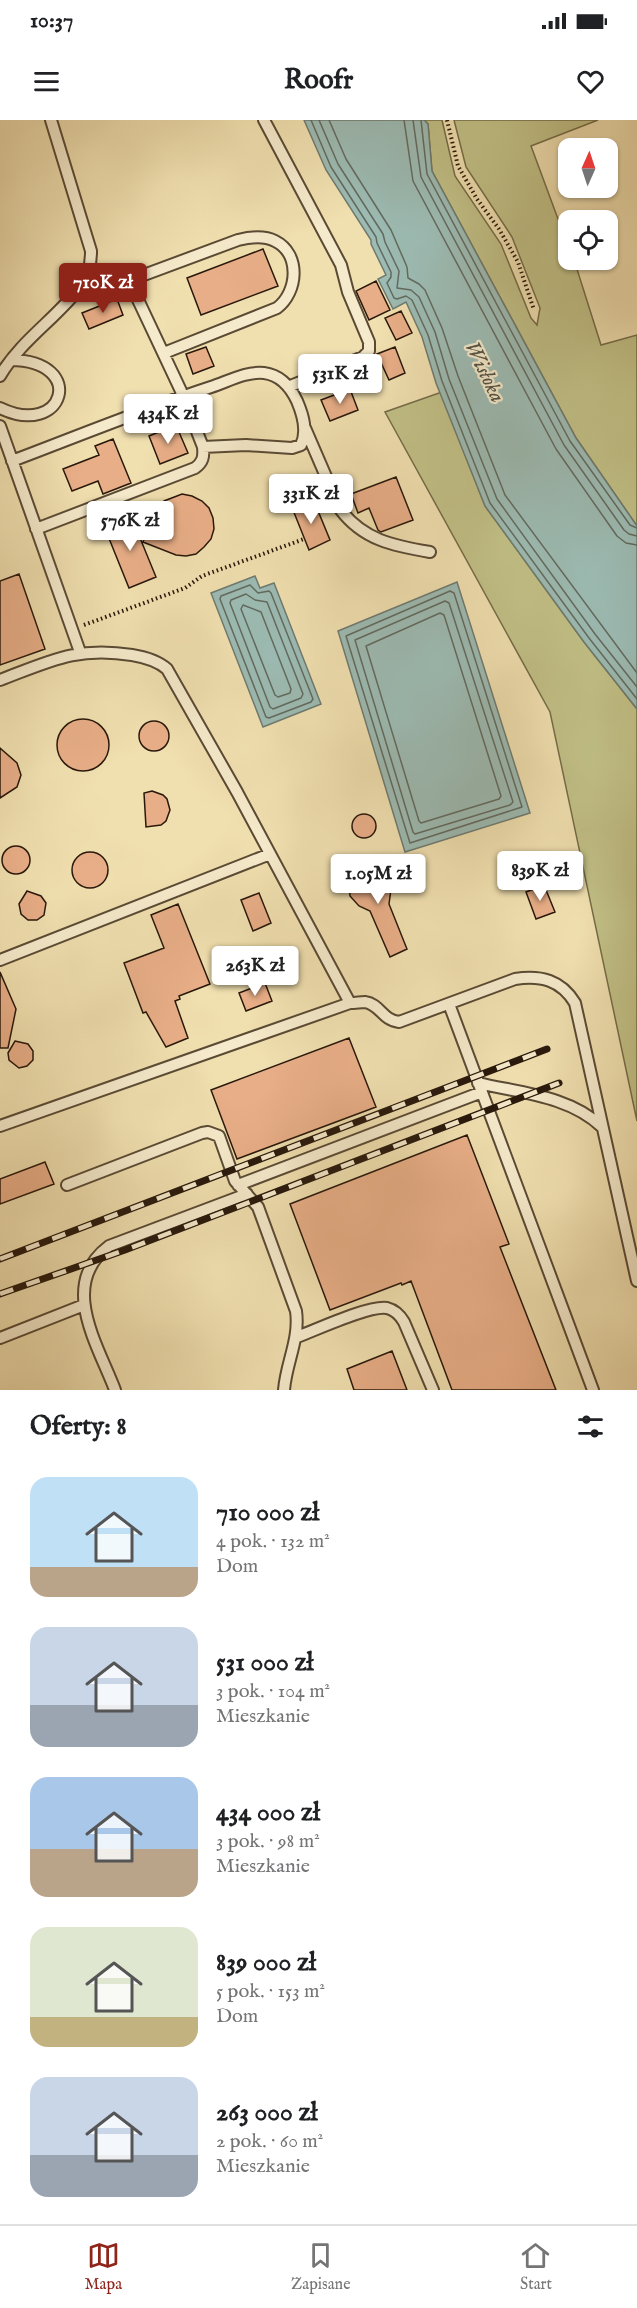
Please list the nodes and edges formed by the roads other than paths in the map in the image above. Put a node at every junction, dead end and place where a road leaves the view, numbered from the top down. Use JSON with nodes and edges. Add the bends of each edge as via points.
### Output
{"nodes":[{"id":1,"x":51,"y":120,"type":"edge"},
{"id":2,"x":264,"y":120,"type":"edge"},
{"id":3,"x":125,"y":282,"type":"junction"},
{"id":4,"x":82,"y":286,"type":"junction"},
{"id":5,"x":164,"y":353,"type":"junction"},
{"id":6,"x":11,"y":360,"type":"junction"},
{"id":7,"x":0,"y":376,"type":"edge"},
{"id":8,"x":288,"y":387,"type":"junction"},
{"id":9,"x":183,"y":396,"type":"junction"},
{"id":10,"x":0,"y":408,"type":"edge"},
{"id":11,"x":0,"y":426,"type":"edge"},
{"id":12,"x":305,"y":428,"type":"junction"},
{"id":13,"x":203,"y":447,"type":"junction"},
{"id":14,"x":12,"y":461,"type":"junction"},
{"id":15,"x":36,"y":529,"type":"junction"},
{"id":16,"x":430,"y":552,"type":"dead end"},
{"id":17,"x":80,"y":652,"type":"junction"},
{"id":18,"x":0,"y":680,"type":"edge"},
{"id":19,"x":270,"y":854,"type":"junction"},
{"id":20,"x":0,"y":960,"type":"edge"},
{"id":21,"x":350,"y":1003,"type":"junction"},
{"id":22,"x":448,"y":1004,"type":"junction"},
{"id":23,"x":480,"y":1088,"type":"junction"},
{"id":24,"x":0,"y":1126,"type":"edge"},
{"id":25,"x":602,"y":1127,"type":"junction"},
{"id":26,"x":67,"y":1185,"type":"dead end"},
{"id":27,"x":238,"y":1185,"type":"junction"},
{"id":28,"x":247,"y":1194,"type":"junction"},
{"id":29,"x":637,"y":1281,"type":"edge"},
{"id":30,"x":84,"y":1305,"type":"junction"},
{"id":31,"x":297,"y":1336,"type":"junction"},
{"id":32,"x":0,"y":1338,"type":"edge"},
{"id":33,"x":116,"y":1390,"type":"edge"},
{"id":34,"x":284,"y":1390,"type":"edge"},
{"id":35,"x":433,"y":1390,"type":"edge"},
{"id":36,"x":593,"y":1390,"type":"edge"}],
"edges":[{"from":1,"to":4,"type":"lane","via":[[91,251]]},
{"from":2,"to":8,"type":"lane","via":[[341,265],[369,342],[369,351],[363,357]]},
{"from":3,"to":4,"type":"lane","via":[[109,276],[93,278]]},
{"from":3,"to":5,"type":"lane","via":[[137,295]]},
{"from":3,"to":5,"type":"lane","via":[[251,237],[274,240],[289,255],[294,280],[287,301]]},
{"from":4,"to":6,"type":"lane"},
{"from":5,"to":9,"type":"lane"},
{"from":6,"to":7,"type":"lane"},
{"from":6,"to":10,"type":"lane","via":[[34,363],[54,374],[59,398],[53,408],[40,414],[25,415]]},
{"from":8,"to":9,"type":"lane","via":[[278,377],[251,374]]},
{"from":8,"to":12,"type":"lane"},
{"from":9,"to":13,"type":"lane"},
{"from":9,"to":14,"type":"lane"},
{"from":11,"to":14,"type":"lane"},
{"from":12,"to":13,"type":"lane","via":[[300,445],[292,448]]},
{"from":12,"to":16,"type":"lane","via":[[348,520],[387,544]]},
{"from":13,"to":15,"type":"lane","via":[[204,456],[195,468]]},
{"from":14,"to":15,"type":"lane"},
{"from":15,"to":17,"type":"lane"},
{"from":17,"to":18,"type":"lane"},
{"from":17,"to":19,"type":"lane","via":[[137,656],[167,669]]},
{"from":19,"to":20,"type":"lane"},
{"from":19,"to":21,"type":"lane"},
{"from":21,"to":22,"type":"lane","via":[[372,1004],[391,1021],[399,1022]]},
{"from":21,"to":24,"type":"lane"},
{"from":22,"to":23,"type":"lane"},
{"from":22,"to":25,"type":"lane","via":[[516,979],[539,978],[560,984],[575,1003]]},
{"from":23,"to":25,"type":"lane","via":[[567,1104],[588,1114]]},
{"from":23,"to":27,"type":"lane"},
{"from":23,"to":36,"type":"lane"},
{"from":25,"to":29,"type":"lane"},
{"from":26,"to":27,"type":"lane","via":[[208,1132],[222,1141]]},
{"from":27,"to":28,"type":"lane"},
{"from":28,"to":30,"type":"lane","via":[[109,1246],[97,1255],[85,1278]]},
{"from":28,"to":31,"type":"lane","via":[[258,1207],[296,1311]]},
{"from":30,"to":32,"type":"lane"},
{"from":30,"to":33,"type":"lane"},
{"from":31,"to":34,"type":"lane"},
{"from":31,"to":35,"type":"lane","via":[[369,1310],[390,1308],[404,1322]]}]}
